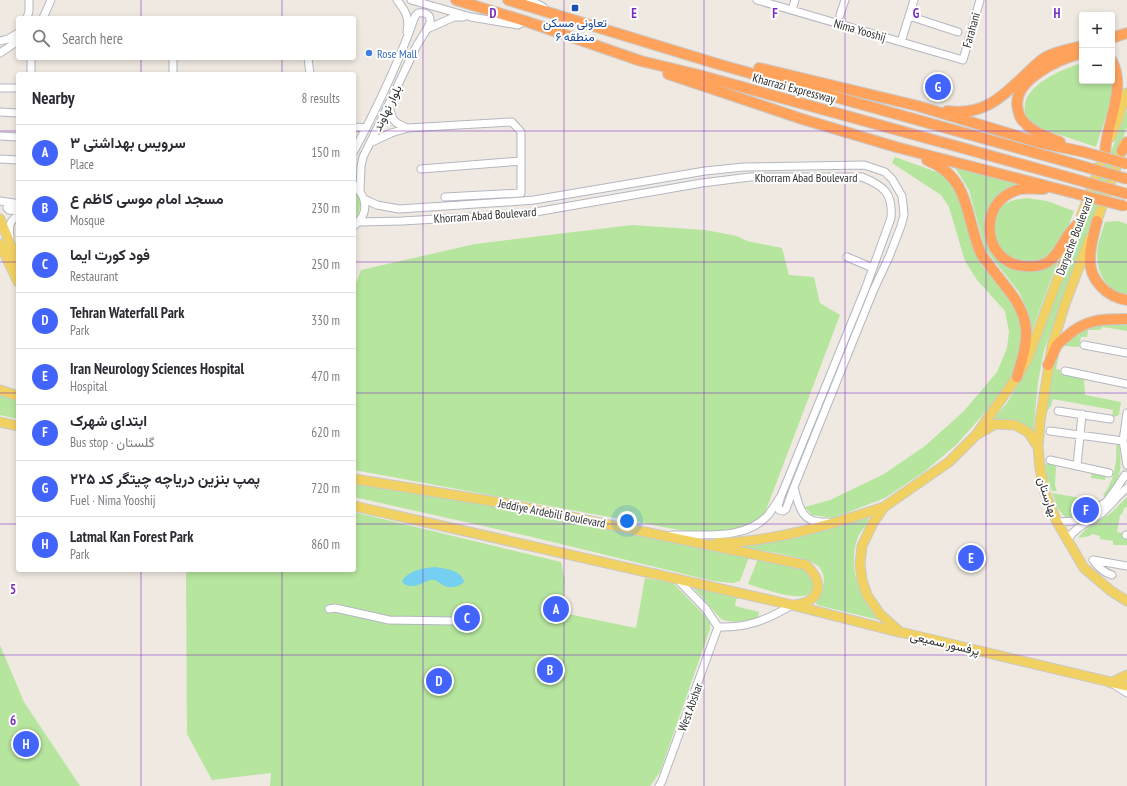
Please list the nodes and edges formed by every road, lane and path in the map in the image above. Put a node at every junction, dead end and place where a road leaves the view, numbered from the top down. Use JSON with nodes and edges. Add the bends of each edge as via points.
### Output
{"nodes":[{"id":1,"x":29,"y":0,"type":"edge"},
{"id":2,"x":51,"y":0,"type":"edge"},
{"id":3,"x":397,"y":0,"type":"edge"},
{"id":4,"x":411,"y":0,"type":"edge"},
{"id":5,"x":456,"y":0,"type":"edge"},
{"id":6,"x":508,"y":0,"type":"edge"},
{"id":7,"x":530,"y":0,"type":"edge"},
{"id":8,"x":757,"y":0,"type":"edge"},
{"id":9,"x":795,"y":0,"type":"edge"},
{"id":10,"x":845,"y":0,"type":"edge"},
{"id":11,"x":914,"y":0,"type":"edge"},
{"id":12,"x":980,"y":0,"type":"edge"},
{"id":13,"x":792,"y":10,"type":"junction"},
{"id":14,"x":840,"y":14,"type":"dead end"},
{"id":15,"x":558,"y":15,"type":"junction"},
{"id":16,"x":28,"y":16,"type":"edge"},
{"id":17,"x":44,"y":16,"type":"edge"},
{"id":18,"x":909,"y":16,"type":"junction"},
{"id":19,"x":472,"y":17,"type":"junction"},
{"id":20,"x":525,"y":21,"type":"junction"},
{"id":21,"x":427,"y":29,"type":"junction"},
{"id":22,"x":958,"y":32,"type":"dead end"},
{"id":23,"x":1127,"y":33,"type":"edge"},
{"id":24,"x":16,"y":34,"type":"edge"},
{"id":25,"x":1115,"y":37,"type":"edge"},
{"id":26,"x":0,"y":41,"type":"edge"},
{"id":27,"x":16,"y":42,"type":"edge"},
{"id":28,"x":901,"y":42,"type":"junction"},
{"id":29,"x":405,"y":44,"type":"junction"},
{"id":30,"x":1079,"y":47,"type":"edge"},
{"id":31,"x":0,"y":53,"type":"edge"},
{"id":32,"x":1079,"y":54,"type":"edge"},
{"id":33,"x":31,"y":60,"type":"edge"},
{"id":34,"x":173,"y":60,"type":"edge"},
{"id":35,"x":308,"y":60,"type":"edge"},
{"id":36,"x":963,"y":60,"type":"joint"},
{"id":37,"x":640,"y":62,"type":"junction"},
{"id":38,"x":721,"y":65,"type":"junction"},
{"id":39,"x":1115,"y":66,"type":"edge"},
{"id":40,"x":31,"y":72,"type":"edge"},
{"id":41,"x":173,"y":72,"type":"edge"},
{"id":42,"x":310,"y":72,"type":"edge"},
{"id":43,"x":0,"y":88,"type":"edge"},
{"id":44,"x":16,"y":88,"type":"edge"},
{"id":45,"x":1127,"y":93,"type":"edge"},
{"id":46,"x":389,"y":105,"type":"junction"},
{"id":47,"x":918,"y":106,"type":"junction"},
{"id":48,"x":0,"y":112,"type":"edge"},
{"id":49,"x":16,"y":113,"type":"edge"},
{"id":50,"x":356,"y":127,"type":"edge"},
{"id":51,"x":366,"y":128,"type":"junction"},
{"id":52,"x":408,"y":128,"type":"junction"},
{"id":53,"x":0,"y":136,"type":"edge"},
{"id":54,"x":16,"y":137,"type":"edge"},
{"id":55,"x":1127,"y":137,"type":"edge"},
{"id":56,"x":370,"y":143,"type":"junction"},
{"id":57,"x":1124,"y":146,"type":"edge"},
{"id":58,"x":356,"y":147,"type":"edge"},
{"id":59,"x":896,"y":147,"type":"junction"},
{"id":60,"x":1084,"y":152,"type":"junction"},
{"id":61,"x":1105,"y":154,"type":"junction"},
{"id":62,"x":0,"y":158,"type":"edge"},
{"id":63,"x":16,"y":160,"type":"edge"},
{"id":64,"x":521,"y":161,"type":"junction"},
{"id":65,"x":1127,"y":164,"type":"edge"},
{"id":66,"x":420,"y":169,"type":"dead end"},
{"id":67,"x":1127,"y":179,"type":"edge"},
{"id":68,"x":357,"y":188,"type":"edge"},
{"id":69,"x":1066,"y":191,"type":"junction"},
{"id":70,"x":1127,"y":194,"type":"edge"},
{"id":71,"x":478,"y":195,"type":"junction"},
{"id":72,"x":445,"y":197,"type":"dead end"},
{"id":73,"x":522,"y":197,"type":"junction"},
{"id":74,"x":364,"y":200,"type":"junction"},
{"id":75,"x":0,"y":201,"type":"edge"},
{"id":76,"x":16,"y":203,"type":"edge"},
{"id":77,"x":16,"y":203,"type":"edge"},
{"id":78,"x":478,"y":204,"type":"junction"},
{"id":79,"x":1126,"y":207,"type":"edge"},
{"id":80,"x":16,"y":211,"type":"edge"},
{"id":81,"x":16,"y":217,"type":"edge"},
{"id":82,"x":0,"y":219,"type":"edge"},
{"id":83,"x":1080,"y":221,"type":"junction"},
{"id":84,"x":1097,"y":221,"type":"junction"},
{"id":85,"x":357,"y":224,"type":"edge"},
{"id":86,"x":0,"y":244,"type":"edge"},
{"id":87,"x":11,"y":247,"type":"junction"},
{"id":88,"x":0,"y":248,"type":"edge"},
{"id":89,"x":847,"y":257,"type":"dead end"},
{"id":90,"x":13,"y":264,"type":"edge"},
{"id":91,"x":873,"y":268,"type":"junction"},
{"id":92,"x":16,"y":275,"type":"edge"},
{"id":93,"x":866,"y":287,"type":"junction"},
{"id":94,"x":874,"y":289,"type":"junction"},
{"id":95,"x":1127,"y":300,"type":"edge"},
{"id":96,"x":1127,"y":319,"type":"edge"},
{"id":97,"x":1084,"y":345,"type":"dead end"},
{"id":98,"x":1127,"y":353,"type":"edge"},
{"id":99,"x":1048,"y":365,"type":"junction"},
{"id":100,"x":1065,"y":371,"type":"dead end"},
{"id":101,"x":1017,"y":377,"type":"junction"},
{"id":102,"x":1127,"y":384,"type":"edge"},
{"id":103,"x":0,"y":386,"type":"edge"},
{"id":104,"x":16,"y":387,"type":"edge"},
{"id":105,"x":0,"y":390,"type":"edge"},
{"id":106,"x":16,"y":395,"type":"edge"},
{"id":107,"x":1058,"y":411,"type":"dead end"},
{"id":108,"x":1127,"y":413,"type":"edge"},
{"id":109,"x":1082,"y":414,"type":"junction"},
{"id":110,"x":1110,"y":419,"type":"dead end"},
{"id":111,"x":0,"y":422,"type":"edge"},
{"id":112,"x":16,"y":426,"type":"edge"},
{"id":113,"x":1050,"y":431,"type":"dead end"},
{"id":114,"x":976,"y":435,"type":"junction"},
{"id":115,"x":1080,"y":435,"type":"junction"},
{"id":116,"x":1123,"y":441,"type":"junction"},
{"id":117,"x":1038,"y":447,"type":"junction"},
{"id":118,"x":1050,"y":460,"type":"dead end"},
{"id":119,"x":1077,"y":466,"type":"junction"},
{"id":120,"x":1127,"y":466,"type":"edge"},
{"id":121,"x":1109,"y":472,"type":"dead end"},
{"id":122,"x":1126,"y":475,"type":"edge"},
{"id":123,"x":356,"y":479,"type":"edge"},
{"id":124,"x":794,"y":487,"type":"junction"},
{"id":125,"x":1127,"y":488,"type":"edge"},
{"id":126,"x":781,"y":496,"type":"junction"},
{"id":127,"x":356,"y":506,"type":"edge"},
{"id":128,"x":884,"y":507,"type":"junction"},
{"id":129,"x":841,"y":521,"type":"junction"},
{"id":130,"x":1057,"y":522,"type":"junction"},
{"id":131,"x":662,"y":535,"type":"junction"},
{"id":132,"x":1067,"y":540,"type":"junction"},
{"id":133,"x":694,"y":543,"type":"junction"},
{"id":134,"x":1127,"y":566,"type":"edge"},
{"id":135,"x":1112,"y":575,"type":"dead end"},
{"id":136,"x":677,"y":579,"type":"junction"},
{"id":137,"x":1127,"y":600,"type":"edge"},
{"id":138,"x":792,"y":605,"type":"junction"},
{"id":139,"x":329,"y":609,"type":"dead end"},
{"id":140,"x":454,"y":621,"type":"dead end"},
{"id":141,"x":718,"y":627,"type":"junction"},
{"id":142,"x":900,"y":632,"type":"junction"},
{"id":143,"x":1127,"y":675,"type":"edge"},
{"id":144,"x":1111,"y":683,"type":"junction"},
{"id":145,"x":1127,"y":686,"type":"edge"},
{"id":146,"x":1127,"y":693,"type":"edge"},
{"id":147,"x":659,"y":786,"type":"edge"}],
"edges":[{"from":1,"to":16,"type":"street"},
{"from":2,"to":17,"type":"street"},
{"from":3,"to":29,"type":"street","via":[[406,11],[409,26]]},
{"from":4,"to":19,"type":"street"},
{"from":5,"to":20,"type":"highway","name":"Kharrazi Expressway"},
{"from":6,"to":15,"type":"highway","name":"Kharrazi Expressway"},
{"from":7,"to":15,"type":"street"},
{"from":8,"to":13,"type":"street","name":"Nima Yooshij"},
{"from":9,"to":13,"type":"street"},
{"from":10,"to":14,"type":"street"},
{"from":11,"to":18,"type":"street"},
{"from":12,"to":36,"type":"street","name":"Farahani"},
{"from":13,"to":28,"type":"street","name":"Nima Yooshij"},
{"from":15,"to":38,"type":"highway","name":"Kharrazi Expressway"},
{"from":18,"to":22,"type":"street"},
{"from":18,"to":28,"type":"street"},
{"from":19,"to":20,"type":"street","via":[[518,26]]},
{"from":19,"to":21,"type":"street","via":[[454,17]]},
{"from":20,"to":37,"type":"highway","name":"Kharrazi Expressway"},
{"from":21,"to":29,"type":"street","via":[[430,23],[428,14],[418,13]]},
{"from":21,"to":46,"type":"street","name":"بلوار نهاوند"},
{"from":23,"to":25,"type":"highway"},
{"from":24,"to":26,"type":"street"},
{"from":27,"to":31,"type":"street"},
{"from":28,"to":36,"type":"street","name":"Nima Yooshij"},
{"from":29,"to":51,"type":"street","name":"بلوار نهاوند"},
{"from":30,"to":47,"type":"highway","via":[[1055,53],[1038,62],[1006,94],[978,110],[952,112]]},
{"from":32,"to":60,"type":"highway","via":[[1047,67],[1028,81],[1019,93],[1017,106],[1025,124]]},
{"from":33,"to":40,"type":"street"},
{"from":34,"to":41,"type":"street"},
{"from":35,"to":42,"type":"street"},
{"from":37,"to":59,"type":"highway","via":[[668,74],[802,119]]},
{"from":37,"to":70,"type":"highway","name":"Kharrazi Expressway","bridge":true,"via":[[699,75]]},
{"from":38,"to":47,"type":"highway","via":[[742,64]]},
{"from":38,"to":67,"type":"highway","name":"Kharrazi Expressway","bridge":true},
{"from":39,"to":61,"type":"highway","via":[[1120,80],[1119,92],[1105,143]]},
{"from":43,"to":44,"type":"street"},
{"from":45,"to":61,"type":"main road","name":"Daryache Boulevard"},
{"from":46,"to":52,"type":"street","via":[[396,124]]},
{"from":46,"to":56,"type":"street","name":"بلوار نهاوند"},
{"from":47,"to":60,"type":"highway","via":[[1037,142]]},
{"from":48,"to":49,"type":"street"},
{"from":50,"to":51,"type":"street"},
{"from":51,"to":58,"type":"street","name":"بلوار نهاوند"},
{"from":52,"to":56,"type":"street"},
{"from":52,"to":64,"type":"street","via":[[512,122],[521,132]]},
{"from":53,"to":54,"type":"street"},
{"from":55,"to":57,"type":"main road","name":"Daryache Boulevard"},
{"from":56,"to":68,"type":"street","name":"بلوار نهاوند","via":[[361,166]]},
{"from":57,"to":84,"type":"main road","name":"Daryache Boulevard"},
{"from":59,"to":69,"type":"highway"},
{"from":59,"to":101,"type":"highway","via":[[936,164],[947,172],[963,194],[982,255],[1021,308],[1027,333]]},
{"from":60,"to":65,"type":"highway","bridge":true},
{"from":61,"to":83,"type":"main road","name":"Daryache Boulevard"},
{"from":62,"to":63,"type":"street"},
{"from":64,"to":66,"type":"street"},
{"from":64,"to":73,"type":"street"},
{"from":68,"to":74,"type":"street"},
{"from":69,"to":79,"type":"highway","bridge":true},
{"from":69,"to":83,"type":"highway","via":[[1026,188],[1002,198],[989,220],[994,248],[999,255],[1013,264],[1028,267],[1042,264],[1054,256]]},
{"from":71,"to":72,"type":"street"},
{"from":71,"to":73,"type":"street"},
{"from":71,"to":78,"type":"street"},
{"from":73,"to":78,"type":"street","name":"Khorram Abad Boulevard"},
{"from":73,"to":94,"type":"street","name":"Khorram Abad Boulevard","via":[[534,200],[705,171],[744,167],[864,165],[885,172],[892,179],[902,196],[904,215],[889,258]]},
{"from":74,"to":78,"type":"street","name":"Khorram Abad Boulevard","via":[[399,209]]},
{"from":74,"to":85,"type":"street","via":[[363,215]]},
{"from":75,"to":76,"type":"street"},
{"from":77,"to":80,"type":"street","via":[[7,206],[9,210]]},
{"from":81,"to":87,"type":"street","via":[[9,226]]},
{"from":82,"to":87,"type":"main road"},
{"from":83,"to":101,"type":"main road","name":"Daryache Boulevard","via":[[1028,358]]},
{"from":84,"to":95,"type":"highway","via":[[1090,258],[1095,278],[1104,290],[1116,298]]},
{"from":84,"to":99,"type":"main road","name":"Daryache Boulevard","via":[[1065,304]]},
{"from":85,"to":91,"type":"street","name":"Khorram Abad Boulevard","via":[[524,214],[702,182],[750,177],[862,177],[879,184],[887,193],[892,208],[891,218]]},
{"from":86,"to":90,"type":"main road"},
{"from":87,"to":90,"type":"main road"},
{"from":88,"to":90,"type":"street"},
{"from":89,"to":91,"type":"street"},
{"from":90,"to":92,"type":"main road"},
{"from":91,"to":93,"type":"street","name":"Khorram Abad Boulevard"},
{"from":93,"to":94,"type":"street"},
{"from":93,"to":126,"type":"street","name":"Khorram Abad Boulevard"},
{"from":94,"to":124,"type":"street","name":"Khorram Abad Boulevard"},
{"from":96,"to":99,"type":"highway","via":[[1095,320],[1071,332],[1058,345]]},
{"from":97,"to":98,"type":"street"},
{"from":99,"to":117,"type":"main road","name":"بهارستان"},
{"from":100,"to":102,"type":"street"},
{"from":101,"to":114,"type":"main road","name":"پرفسور سمیعی"},
{"from":103,"to":104,"type":"main road"},
{"from":105,"to":106,"type":"main road"},
{"from":107,"to":109,"type":"street"},
{"from":108,"to":116,"type":"street"},
{"from":109,"to":110,"type":"street"},
{"from":109,"to":115,"type":"street"},
{"from":111,"to":112,"type":"main road"},
{"from":113,"to":115,"type":"street"},
{"from":114,"to":117,"type":"main road","via":[[996,424],[1015,425],[1028,432]]},
{"from":114,"to":128,"type":"main road","name":"پرفسور سمیعی","via":[[949,462]]},
{"from":115,"to":116,"type":"street"},
{"from":115,"to":119,"type":"street"},
{"from":116,"to":120,"type":"street"},
{"from":117,"to":130,"type":"main road","name":"بهارستان","via":[[1045,493]]},
{"from":118,"to":119,"type":"street"},
{"from":119,"to":121,"type":"street"},
{"from":120,"to":122,"type":"street"},
{"from":122,"to":130,"type":"street","via":[[1107,501],[1097,508],[1075,521]]},
{"from":123,"to":131,"type":"main road","name":"Jeddiye Ardebili Boulevard","via":[[503,503]]},
{"from":124,"to":126,"type":"street","name":"Khorram Abad Boulevard","via":[[783,511],[779,510],[778,506]]},
{"from":124,"to":129,"type":"street","via":[[804,516],[818,523]]},
{"from":125,"to":132,"type":"street"},
{"from":126,"to":131,"type":"street","name":"Khorram Abad Boulevard","via":[[761,522],[739,533]]},
{"from":127,"to":136,"type":"main road","name":"Jeddiye Ardebili Boulevard"},
{"from":128,"to":129,"type":"main road"},
{"from":128,"to":142,"type":"main road","name":"پرفسور سمیعی","via":[[862,546],[862,580],[867,595],[880,614]]},
{"from":129,"to":133,"type":"main road","via":[[770,538],[732,543]]},
{"from":130,"to":132,"type":"main road","name":"بهارستان"},
{"from":131,"to":133,"type":"main road","name":"Jeddiye Ardebili Boulevard"},
{"from":132,"to":137,"type":"main road","name":"بهارستان","via":[[1084,568],[1111,592]]},
{"from":133,"to":138,"type":"main road","name":"Jeddiye Ardebili Boulevard","via":[[806,565],[814,572],[818,591],[811,600]]},
{"from":134,"to":135,"type":"street","via":[[1093,560],[1099,568]]},
{"from":136,"to":138,"type":"main road","name":"Jeddiye Ardebili Boulevard"},
{"from":136,"to":141,"type":"street","via":[[706,609]]},
{"from":138,"to":141,"type":"street","via":[[758,622]]},
{"from":138,"to":142,"type":"main road","name":"Jeddiye Ardebili Boulevard"},
{"from":139,"to":140,"type":"street","via":[[335,608],[389,620]]},
{"from":141,"to":147,"type":"street","name":"West Abshar"},
{"from":142,"to":144,"type":"main road","name":"پرفسور سمیعی"},
{"from":143,"to":144,"type":"main road"},
{"from":144,"to":145,"type":"main road","name":"پرفسور سمیعی"},
{"from":144,"to":146,"type":"street"}]}
